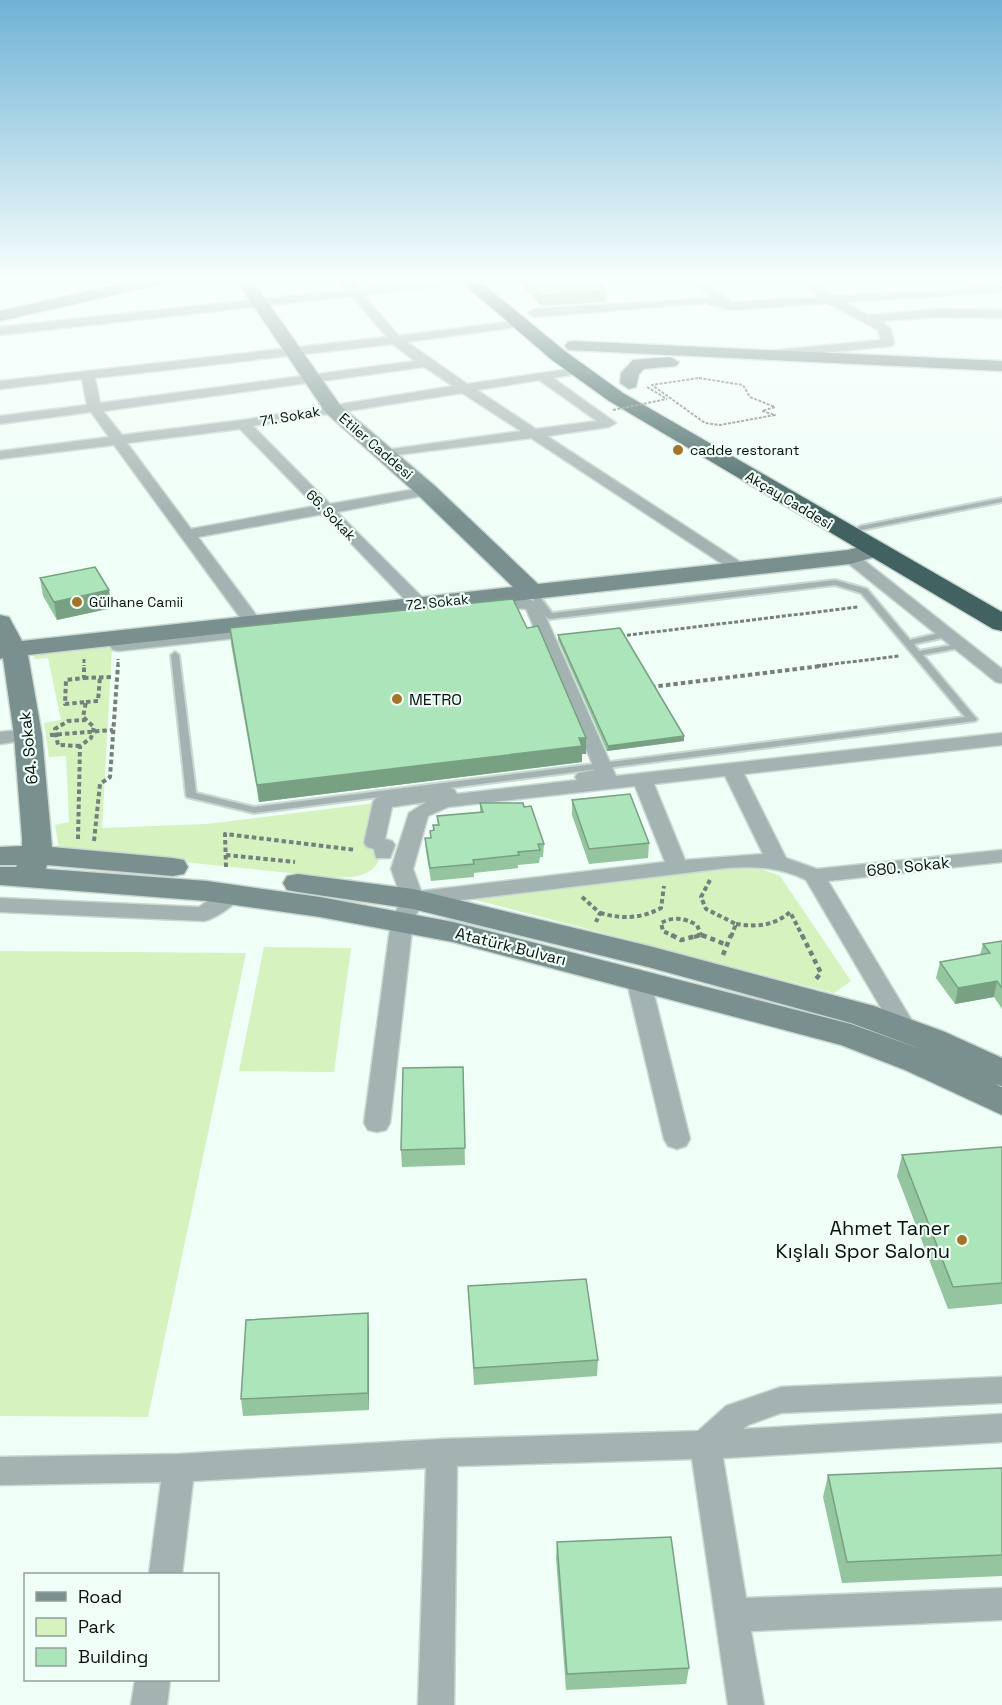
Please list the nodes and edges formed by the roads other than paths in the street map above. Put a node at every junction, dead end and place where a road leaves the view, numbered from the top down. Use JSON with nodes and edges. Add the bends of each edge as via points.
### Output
{"nodes":[{"id":1,"x":220,"y":360,"type":"edge"},
{"id":2,"x":300,"y":360,"type":"edge"},
{"id":3,"x":422,"y":360,"type":"edge"},
{"id":4,"x":568,"y":360,"type":"edge"},
{"id":5,"x":604,"y":360,"type":"edge"},
{"id":6,"x":622,"y":360,"type":"edge"},
{"id":7,"x":726,"y":360,"type":"edge"},
{"id":8,"x":841,"y":360,"type":"edge"},
{"id":9,"x":426,"y":363,"type":"junction"},
{"id":10,"x":1002,"y":366,"type":"edge"},
{"id":11,"x":578,"y":370,"type":"junction"},
{"id":12,"x":634,"y":373,"type":"junction"},
{"id":13,"x":88,"y":375,"type":"junction"},
{"id":14,"x":542,"y":376,"type":"junction"},
{"id":15,"x":314,"y":381,"type":"junction"},
{"id":16,"x":0,"y":385,"type":"edge"},
{"id":17,"x":464,"y":388,"type":"junction"},
{"id":18,"x":95,"y":409,"type":"junction"},
{"id":19,"x":333,"y":409,"type":"junction"},
{"id":20,"x":0,"y":420,"type":"edge"},
{"id":21,"x":243,"y":424,"type":"junction"},
{"id":22,"x":534,"y":435,"type":"junction"},
{"id":23,"x":118,"y":441,"type":"junction"},
{"id":24,"x":385,"y":454,"type":"junction"},
{"id":25,"x":0,"y":455,"type":"edge"},
{"id":26,"x":428,"y":491,"type":"junction"},
{"id":27,"x":1002,"y":500,"type":"edge"},
{"id":28,"x":325,"y":509,"type":"junction"},
{"id":29,"x":861,"y":528,"type":"junction"},
{"id":30,"x":187,"y":534,"type":"junction"},
{"id":31,"x":874,"y":550,"type":"junction"},
{"id":32,"x":850,"y":557,"type":"junction"},
{"id":33,"x":739,"y":568,"type":"junction"},
{"id":34,"x":532,"y":592,"type":"junction"},
{"id":35,"x":1002,"y":600,"type":"edge"},
{"id":36,"x":419,"y":604,"type":"junction"},
{"id":37,"x":0,"y":622,"type":"edge"},
{"id":38,"x":1002,"y":623,"type":"edge"},
{"id":39,"x":254,"y":624,"type":"junction"},
{"id":40,"x":954,"y":640,"type":"junction"},
{"id":41,"x":908,"y":643,"type":"junction"},
{"id":42,"x":119,"y":646,"type":"road end"},
{"id":43,"x":7,"y":650,"type":"edge"},
{"id":44,"x":918,"y":654,"type":"junction"},
{"id":45,"x":175,"y":655,"type":"dead end"},
{"id":46,"x":1002,"y":678,"type":"edge"},
{"id":47,"x":37,"y":736,"type":"junction"},
{"id":48,"x":0,"y":738,"type":"edge"},
{"id":49,"x":1002,"y":739,"type":"edge"},
{"id":50,"x":604,"y":767,"type":"junction"},
{"id":51,"x":732,"y":769,"type":"junction"},
{"id":52,"x":642,"y":779,"type":"junction"},
{"id":53,"x":383,"y":854,"type":"road end"},
{"id":54,"x":0,"y":856,"type":"edge"},
{"id":55,"x":1002,"y":856,"type":"edge"},
{"id":56,"x":776,"y":860,"type":"junction"},
{"id":57,"x":21,"y":869,"type":"edge"},
{"id":58,"x":675,"y":876,"type":"junction"},
{"id":59,"x":814,"y":876,"type":"junction"},
{"id":60,"x":229,"y":880,"type":"junction"},
{"id":61,"x":0,"y":905,"type":"edge"},
{"id":62,"x":408,"y":910,"type":"junction"},
{"id":63,"x":638,"y":978,"type":"junction"},
{"id":64,"x":905,"y":1029,"type":"junction"},
{"id":65,"x":1002,"y":1073,"type":"edge"},
{"id":66,"x":1002,"y":1102,"type":"edge"},
{"id":67,"x":377,"y":1123,"type":"dead end"},
{"id":68,"x":677,"y":1139,"type":"dead end"},
{"id":69,"x":1002,"y":1390,"type":"edge"},
{"id":70,"x":1002,"y":1428,"type":"edge"},
{"id":71,"x":705,"y":1445,"type":"junction"},
{"id":72,"x":441,"y":1453,"type":"junction"},
{"id":73,"x":179,"y":1468,"type":"junction"},
{"id":74,"x":0,"y":1471,"type":"edge"},
{"id":75,"x":166,"y":1573,"type":"edge"},
{"id":76,"x":1002,"y":1604,"type":"edge"},
{"id":77,"x":730,"y":1615,"type":"junction"},
{"id":78,"x":153,"y":1681,"type":"edge"},
{"id":79,"x":149,"y":1705,"type":"edge"},
{"id":80,"x":436,"y":1705,"type":"edge"},
{"id":81,"x":746,"y":1705,"type":"edge"}],
"edges":[{"from":1,"to":13,"type":"street"},
{"from":2,"to":15,"type":"street","name":"Etiler Caddesi"},
{"from":3,"to":9,"type":"street"},
{"from":4,"to":11,"type":"highway","name":"Akçay Caddesi"},
{"from":5,"to":12,"type":"highway","name":"Akçay Caddesi"},
{"from":6,"to":12,"type":"street"},
{"from":7,"to":12,"type":"street"},
{"from":8,"to":10,"type":"street"},
{"from":9,"to":15,"type":"street"},
{"from":9,"to":17,"type":"street"},
{"from":11,"to":14,"type":"street","name":"71. Sokak"},
{"from":11,"to":31,"type":"highway","name":"Akçay Caddesi","via":[[648,417]]},
{"from":12,"to":29,"type":"highway","name":"Akçay Caddesi","via":[[784,484]]},
{"from":13,"to":16,"type":"street"},
{"from":13,"to":18,"type":"street"},
{"from":14,"to":17,"type":"street","name":"71. Sokak"},
{"from":14,"to":22,"type":"street","via":[[609,423]]},
{"from":15,"to":18,"type":"street"},
{"from":15,"to":19,"type":"street","name":"Etiler Caddesi"},
{"from":17,"to":19,"type":"street","name":"71. Sokak"},
{"from":17,"to":22,"type":"street"},
{"from":18,"to":20,"type":"street"},
{"from":18,"to":23,"type":"street"},
{"from":19,"to":21,"type":"street","name":"71. Sokak"},
{"from":19,"to":24,"type":"street","name":"Etiler Caddesi"},
{"from":21,"to":23,"type":"street","name":"71. Sokak"},
{"from":21,"to":28,"type":"street","name":"66. Sokak"},
{"from":22,"to":24,"type":"street"},
{"from":22,"to":33,"type":"street"},
{"from":23,"to":25,"type":"street","name":"71. Sokak"},
{"from":23,"to":30,"type":"street"},
{"from":24,"to":26,"type":"street","name":"Etiler Caddesi"},
{"from":26,"to":28,"type":"street"},
{"from":26,"to":34,"type":"street","name":"Etiler Caddesi"},
{"from":27,"to":29,"type":"lane"},
{"from":28,"to":30,"type":"street"},
{"from":28,"to":36,"type":"street","name":"66. Sokak"},
{"from":29,"to":35,"type":"highway","name":"Akçay Caddesi"},
{"from":30,"to":39,"type":"street"},
{"from":31,"to":32,"type":"street","name":"72. Sokak"},
{"from":31,"to":38,"type":"highway","name":"Akçay Caddesi"},
{"from":32,"to":33,"type":"street","name":"72. Sokak"},
{"from":32,"to":40,"type":"street"},
{"from":33,"to":34,"type":"street","name":"72. Sokak"},
{"from":34,"to":36,"type":"street","name":"72. Sokak"},
{"from":34,"to":41,"type":"lane","via":[[550,616],[835,582],[864,591]]},
{"from":36,"to":39,"type":"street","name":"72. Sokak"},
{"from":37,"to":43,"type":"street","name":"64. Sokak"},
{"from":39,"to":43,"type":"street","name":"72. Sokak"},
{"from":40,"to":41,"type":"lane"},
{"from":40,"to":44,"type":"lane"},
{"from":40,"to":46,"type":"street"},
{"from":41,"to":44,"type":"lane"},
{"from":42,"to":50,"type":"street","via":[[518,602],[533,606]]},
{"from":43,"to":47,"type":"street","name":"64. Sokak"},
{"from":44,"to":50,"type":"lane","via":[[972,719]]},
{"from":45,"to":50,"type":"lane","via":[[191,795],[254,810]]},
{"from":47,"to":48,"type":"street"},
{"from":47,"to":57,"type":"street","name":"64. Sokak"},
{"from":49,"to":51,"type":"street"},
{"from":50,"to":53,"type":"street","via":[[607,775],[383,802],[374,843],[385,845]]},
{"from":51,"to":52,"type":"street"},
{"from":51,"to":56,"type":"street"},
{"from":52,"to":58,"type":"street"},
{"from":52,"to":62,"type":"street","via":[[444,801],[419,813],[402,869]]},
{"from":54,"to":57,"type":"street","name":"Atatürk Bulvarı"},
{"from":55,"to":59,"type":"street","name":"680. Sokak"},
{"from":56,"to":58,"type":"street","via":[[754,859]]},
{"from":56,"to":59,"type":"street"},
{"from":57,"to":60,"type":"street","name":"Atatürk Bulvarı"},
{"from":57,"to":62,"type":"street","name":"Atatürk Bulvarı","via":[[85,859],[229,873]]},
{"from":58,"to":62,"type":"street"},
{"from":59,"to":64,"type":"street"},
{"from":60,"to":61,"type":"street","via":[[204,914]]},
{"from":60,"to":62,"type":"street","name":"Atatürk Bulvarı"},
{"from":62,"to":63,"type":"street","name":"Atatürk Bulvarı"},
{"from":62,"to":64,"type":"street","name":"Atatürk Bulvarı","via":[[649,957]]},
{"from":62,"to":67,"type":"street"},
{"from":63,"to":66,"type":"street","name":"Atatürk Bulvarı","via":[[851,1036],[917,1061]]},
{"from":63,"to":68,"type":"street"},
{"from":64,"to":65,"type":"street","name":"Atatürk Bulvarı"},
{"from":69,"to":71,"type":"street","via":[[781,1400],[737,1415]]},
{"from":70,"to":71,"type":"street"},
{"from":71,"to":72,"type":"street"},
{"from":71,"to":77,"type":"street"},
{"from":72,"to":73,"type":"street"},
{"from":72,"to":80,"type":"street"},
{"from":73,"to":74,"type":"street"},
{"from":73,"to":75,"type":"street"},
{"from":76,"to":77,"type":"street"},
{"from":77,"to":81,"type":"street"},
{"from":78,"to":79,"type":"street"}]}
